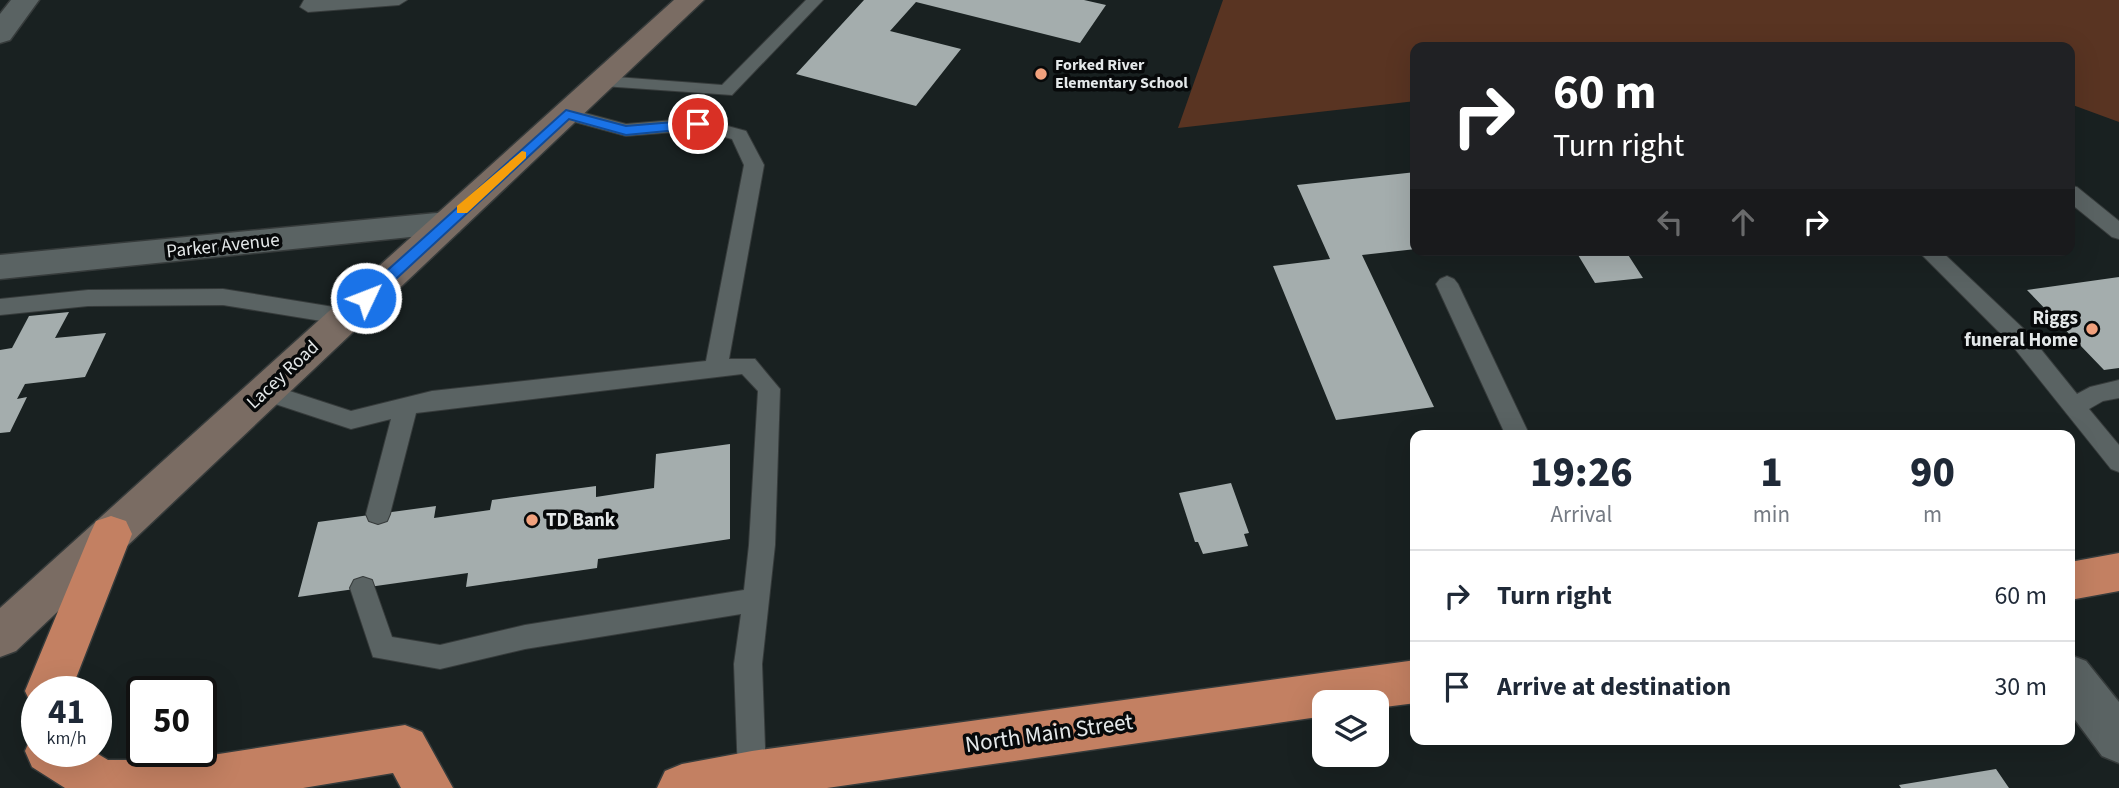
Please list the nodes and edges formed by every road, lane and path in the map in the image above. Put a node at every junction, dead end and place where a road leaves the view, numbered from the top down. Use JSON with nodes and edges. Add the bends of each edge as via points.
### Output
{"nodes":[{"id":1,"x":25,"y":0,"type":"edge"},
{"id":2,"x":312,"y":0,"type":"edge"},
{"id":3,"x":389,"y":0,"type":"edge"},
{"id":4,"x":691,"y":0,"type":"edge"},
{"id":5,"x":815,"y":0,"type":"edge"},
{"id":6,"x":0,"y":34,"type":"edge"},
{"id":7,"x":603,"y":80,"type":"junction"},
{"id":8,"x":566,"y":114,"type":"junction"},
{"id":9,"x":2075,"y":195,"type":"edge"},
{"id":10,"x":447,"y":224,"type":"junction"},
{"id":11,"x":2119,"y":232,"type":"edge"},
{"id":12,"x":1933,"y":256,"type":"edge"},
{"id":13,"x":0,"y":267,"type":"edge"},
{"id":14,"x":1447,"y":284,"type":"dead end"},
{"id":15,"x":0,"y":306,"type":"edge"},
{"id":16,"x":346,"y":317,"type":"junction"},
{"id":17,"x":716,"y":368,"type":"junction"},
{"id":18,"x":2119,"y":388,"type":"edge"},
{"id":19,"x":265,"y":391,"type":"junction"},
{"id":20,"x":2075,"y":406,"type":"junction"},
{"id":21,"x":406,"y":407,"type":"junction"},
{"id":22,"x":1515,"y":430,"type":"edge"},
{"id":23,"x":2119,"y":461,"type":"edge"},
{"id":24,"x":378,"y":514,"type":"dead end"},
{"id":25,"x":111,"y":534,"type":"junction"},
{"id":26,"x":2119,"y":572,"type":"edge"},
{"id":27,"x":2075,"y":579,"type":"edge"},
{"id":28,"x":363,"y":588,"type":"dead end"},
{"id":29,"x":755,"y":600,"type":"junction"},
{"id":30,"x":0,"y":637,"type":"edge"},
{"id":31,"x":54,"y":676,"type":"edge"},
{"id":32,"x":1410,"y":682,"type":"edge"},
{"id":33,"x":2075,"y":683,"type":"edge"},
{"id":34,"x":2119,"y":740,"type":"edge"},
{"id":35,"x":75,"y":767,"type":"edge"},
{"id":36,"x":752,"y":775,"type":"junction"},
{"id":37,"x":428,"y":788,"type":"edge"},
{"id":38,"x":682,"y":788,"type":"edge"}],
"edges":[{"from":1,"to":6,"type":"street"},
{"from":2,"to":3,"type":"lane","via":[[308,8]]},
{"from":4,"to":7,"type":"main road","name":"Lacey Road"},
{"from":5,"to":7,"type":"lane","via":[[726,91]]},
{"from":7,"to":8,"type":"main road","name":"Lacey Road"},
{"from":8,"to":10,"type":"main road","name":"Lacey Road"},
{"from":8,"to":17,"type":"lane","via":[[626,130],[698,124],[738,135],[754,165]]},
{"from":9,"to":11,"type":"lane"},
{"from":10,"to":13,"type":"street","name":"Parker Avenue"},
{"from":10,"to":16,"type":"main road","name":"Lacey Road"},
{"from":12,"to":20,"type":"lane","via":[[2019,338]]},
{"from":14,"to":22,"type":"lane"},
{"from":15,"to":16,"type":"lane","via":[[89,298],[223,297]]},
{"from":16,"to":19,"type":"main road","name":"Lacey Road"},
{"from":17,"to":21,"type":"lane","via":[[432,400]]},
{"from":17,"to":29,"type":"lane","via":[[747,365],[769,389]]},
{"from":18,"to":20,"type":"lane"},
{"from":19,"to":21,"type":"lane","via":[[351,420]]},
{"from":19,"to":25,"type":"main road","name":"Lacey Road"},
{"from":20,"to":23,"type":"lane"},
{"from":21,"to":24,"type":"lane"},
{"from":25,"to":30,"type":"main road","name":"Lacey Road"},
{"from":25,"to":31,"type":"highway"},
{"from":26,"to":27,"type":"highway"},
{"from":28,"to":29,"type":"lane","via":[[382,649],[440,657],[525,637]]},
{"from":29,"to":36,"type":"lane","via":[[748,664]]},
{"from":32,"to":36,"type":"highway","name":"North Main Street"},
{"from":33,"to":34,"type":"street"},
{"from":35,"to":37,"type":"highway","via":[[103,784],[180,784],[405,748]]},
{"from":36,"to":38,"type":"highway","name":"North Main Street"}]}
